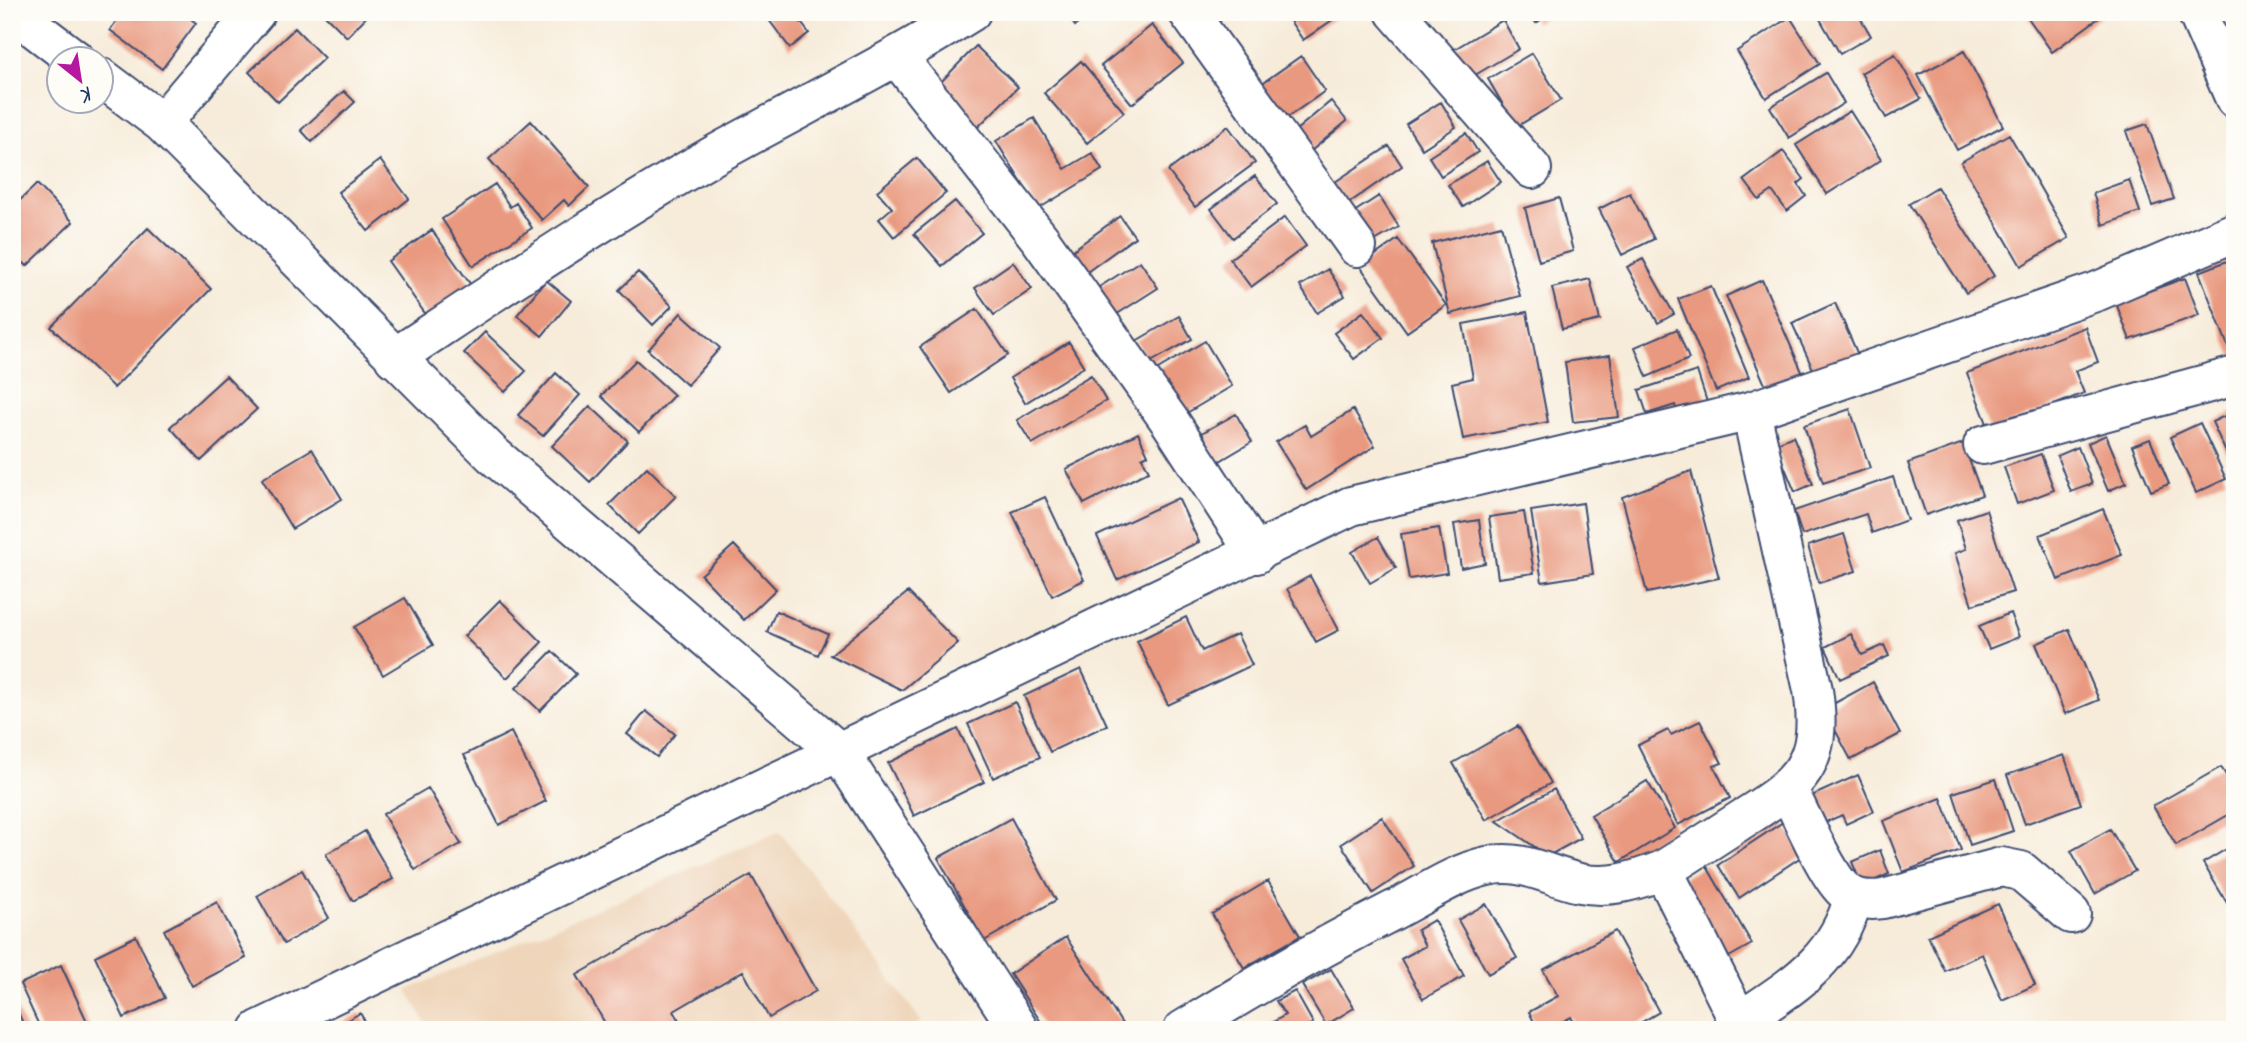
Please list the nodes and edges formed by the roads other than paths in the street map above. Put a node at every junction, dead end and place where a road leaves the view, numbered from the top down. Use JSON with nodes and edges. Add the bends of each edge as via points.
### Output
{"nodes":[{"id":1,"x":13,"y":12,"type":"edge"},
{"id":2,"x":256,"y":12,"type":"edge"},
{"id":3,"x":971,"y":12,"type":"edge"},
{"id":4,"x":1188,"y":12,"type":"edge"},
{"id":5,"x":1395,"y":12,"type":"edge"},
{"id":6,"x":2197,"y":12,"type":"edge"},
{"id":7,"x":58,"y":46,"type":"edge"},
{"id":8,"x":898,"y":58,"type":"junction"},
{"id":9,"x":116,"y":88,"type":"edge"},
{"id":10,"x":2235,"y":99,"type":"edge"},
{"id":11,"x":162,"y":123,"type":"junction"},
{"id":12,"x":1532,"y":169,"type":"dead end"},
{"id":13,"x":2235,"y":232,"type":"edge"},
{"id":14,"x":1357,"y":247,"type":"dead end"},
{"id":15,"x":394,"y":358,"type":"junction"},
{"id":16,"x":2235,"y":376,"type":"edge"},
{"id":17,"x":1751,"y":411,"type":"junction"},
{"id":18,"x":1983,"y":445,"type":"dead end"},
{"id":19,"x":1256,"y":554,"type":"junction"},
{"id":20,"x":840,"y":753,"type":"junction"},
{"id":21,"x":1788,"y":790,"type":"junction"},
{"id":22,"x":1663,"y":870,"type":"junction"},
{"id":23,"x":1854,"y":897,"type":"junction"},
{"id":24,"x":2071,"y":914,"type":"dead end"},
{"id":25,"x":1004,"y":1025,"type":"edge"},
{"id":26,"x":1741,"y":1026,"type":"edge"},
{"id":27,"x":1192,"y":1027,"type":"edge"},
{"id":28,"x":259,"y":1030,"type":"edge"}],
"edges":[{"from":1,"to":7,"type":"street"},
{"from":2,"to":11,"type":"street"},
{"from":3,"to":8,"type":"street"},
{"from":4,"to":14,"type":"street"},
{"from":5,"to":12,"type":"street"},
{"from":6,"to":10,"type":"street"},
{"from":8,"to":15,"type":"street","via":[[716,154]]},
{"from":8,"to":19,"type":"street","via":[[1047,249],[1171,423]]},
{"from":9,"to":11,"type":"street"},
{"from":11,"to":15,"type":"street"},
{"from":13,"to":17,"type":"street","via":[[2098,291]]},
{"from":15,"to":20,"type":"street","via":[[492,454]]},
{"from":16,"to":18,"type":"street"},
{"from":17,"to":19,"type":"street","via":[[1351,506]]},
{"from":17,"to":21,"type":"street","via":[[1817,719],[1814,745],[1804,770]]},
{"from":19,"to":20,"type":"street"},
{"from":20,"to":25,"type":"street"},
{"from":20,"to":28,"type":"street"},
{"from":21,"to":22,"type":"street"},
{"from":21,"to":23,"type":"street","via":[[1837,883]]},
{"from":22,"to":26,"type":"street"},
{"from":22,"to":27,"type":"street","via":[[1632,883],[1606,886],[1516,864],[1463,874],[1365,925]]},
{"from":23,"to":24,"type":"street","via":[[1883,899],[2001,867],[2021,871]]},
{"from":23,"to":26,"type":"street","via":[[1848,919],[1823,959]]}]}
